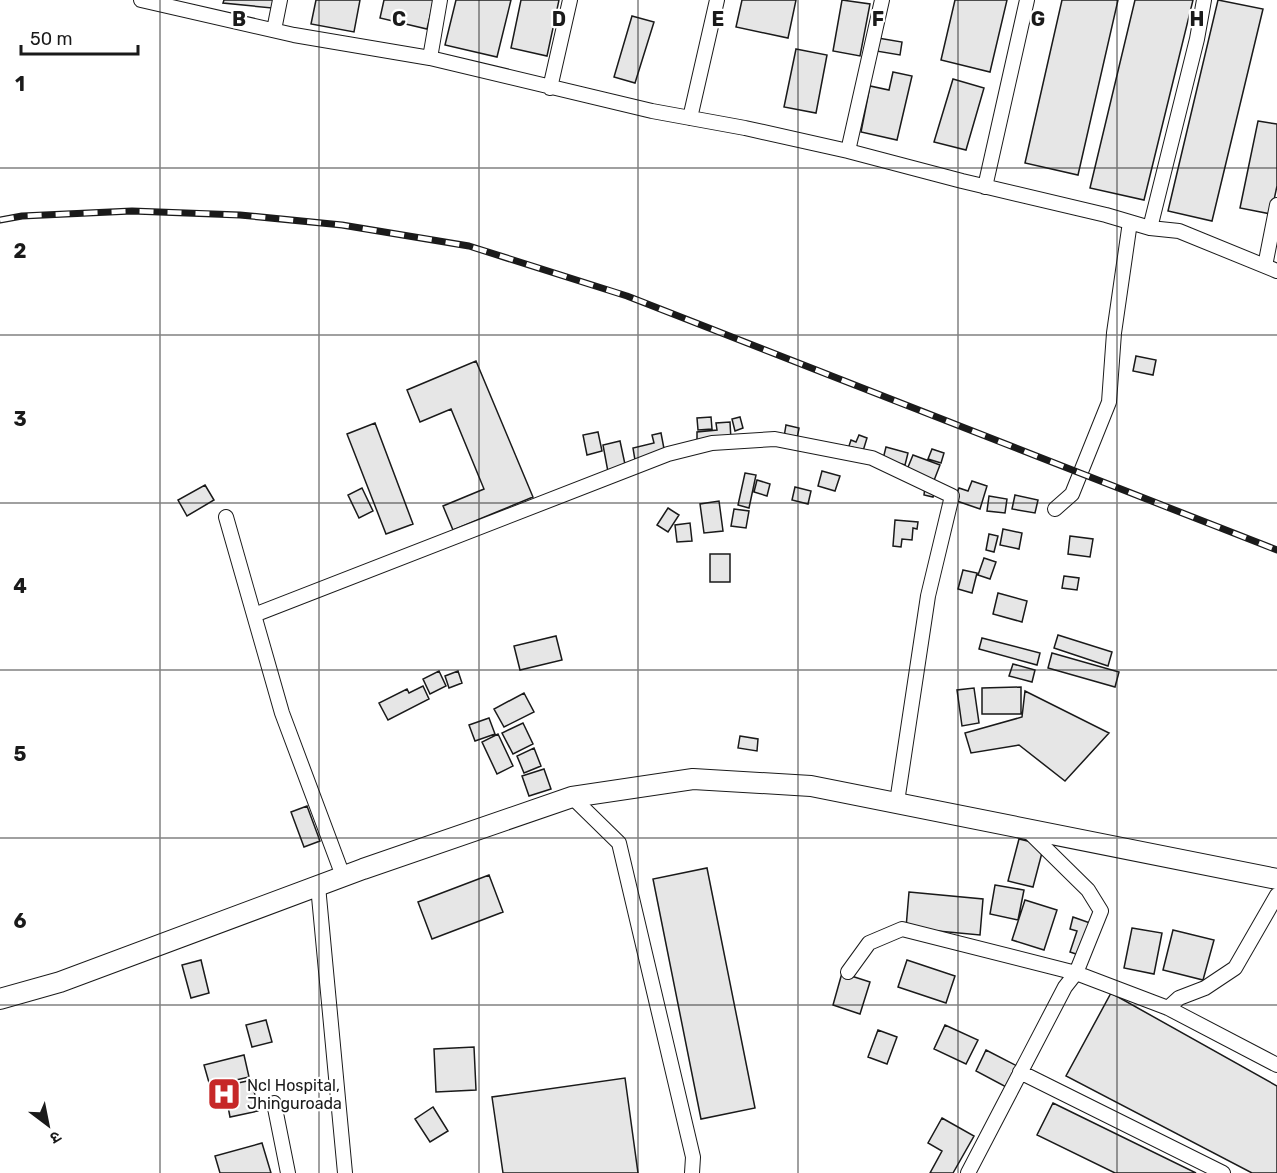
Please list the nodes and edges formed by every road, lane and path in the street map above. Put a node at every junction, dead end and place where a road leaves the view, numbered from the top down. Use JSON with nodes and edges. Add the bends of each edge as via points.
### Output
{"nodes":[{"id":1,"x":280,"y":0,"type":"edge"},
{"id":2,"x":440,"y":0,"type":"edge"},
{"id":3,"x":570,"y":0,"type":"edge"},
{"id":4,"x":717,"y":0,"type":"edge"},
{"id":5,"x":882,"y":0,"type":"edge"},
{"id":6,"x":1027,"y":0,"type":"edge"},
{"id":7,"x":1204,"y":0,"type":"edge"},
{"id":8,"x":149,"y":1,"type":"edge"},
{"id":9,"x":274,"y":30,"type":"junction"},
{"id":10,"x":430,"y":58,"type":"junction"},
{"id":11,"x":549,"y":88,"type":"junction"},
{"id":12,"x":690,"y":118,"type":"junction"},
{"id":13,"x":848,"y":151,"type":"junction"},
{"id":14,"x":985,"y":187,"type":"junction"},
{"id":15,"x":1277,"y":205,"type":"edge"},
{"id":16,"x":1130,"y":222,"type":"junction"},
{"id":17,"x":1150,"y":228,"type":"junction"},
{"id":18,"x":1271,"y":269,"type":"edge"},
{"id":19,"x":1055,"y":509,"type":"dead end"},
{"id":20,"x":226,"y":517,"type":"dead end"},
{"id":21,"x":254,"y":615,"type":"junction"},
{"id":22,"x":572,"y":797,"type":"junction"},
{"id":23,"x":897,"y":802,"type":"junction"},
{"id":24,"x":1025,"y":828,"type":"junction"},
{"id":25,"x":343,"y":876,"type":"junction"},
{"id":26,"x":1277,"y":879,"type":"edge"},
{"id":27,"x":318,"y":886,"type":"junction"},
{"id":28,"x":1277,"y":895,"type":"edge"},
{"id":29,"x":848,"y":972,"type":"dead end"},
{"id":30,"x":1076,"y":972,"type":"junction"},
{"id":31,"x":0,"y":999,"type":"edge"},
{"id":32,"x":1168,"y":1008,"type":"junction"},
{"id":33,"x":1277,"y":1065,"type":"edge"},
{"id":34,"x":1020,"y":1072,"type":"junction"},
{"id":35,"x":274,"y":1102,"type":"dead end"},
{"id":36,"x":288,"y":1173,"type":"edge"},
{"id":37,"x":345,"y":1173,"type":"edge"},
{"id":38,"x":692,"y":1173,"type":"edge"},
{"id":39,"x":968,"y":1173,"type":"edge"},
{"id":40,"x":1223,"y":1173,"type":"edge"}],
"edges":[{"from":1,"to":9,"type":"street"},
{"from":2,"to":10,"type":"street"},
{"from":3,"to":11,"type":"street"},
{"from":4,"to":12,"type":"street"},
{"from":5,"to":13,"type":"street"},
{"from":6,"to":14,"type":"street"},
{"from":7,"to":17,"type":"street"},
{"from":8,"to":9,"type":"street"},
{"from":9,"to":10,"type":"street"},
{"from":10,"to":11,"type":"street"},
{"from":11,"to":12,"type":"street"},
{"from":12,"to":13,"type":"street"},
{"from":13,"to":14,"type":"street"},
{"from":14,"to":16,"type":"street"},
{"from":15,"to":18,"type":"street"},
{"from":16,"to":17,"type":"street"},
{"from":16,"to":19,"type":"street","via":[[1114,333],[1109,402],[1072,494]]},
{"from":17,"to":18,"type":"street","via":[[1179,231]]},
{"from":20,"to":21,"type":"street"},
{"from":21,"to":23,"type":"street","via":[[668,454],[712,443],[775,439],[872,458],[952,496],[928,596]]},
{"from":21,"to":25,"type":"street","via":[[282,713]]},
{"from":22,"to":23,"type":"street","via":[[693,779],[811,786]]},
{"from":22,"to":25,"type":"street"},
{"from":22,"to":38,"type":"street","via":[[619,843],[693,1157]]},
{"from":23,"to":24,"type":"street"},
{"from":24,"to":26,"type":"street"},
{"from":24,"to":30,"type":"street","via":[[1088,890],[1101,911]]},
{"from":25,"to":27,"type":"street"},
{"from":27,"to":31,"type":"street","via":[[60,982]]},
{"from":27,"to":37,"type":"street"},
{"from":28,"to":32,"type":"street","via":[[1235,968]]},
{"from":29,"to":30,"type":"street","via":[[869,944],[902,929]]},
{"from":30,"to":32,"type":"street"},
{"from":30,"to":34,"type":"street"},
{"from":32,"to":33,"type":"street"},
{"from":34,"to":39,"type":"street"},
{"from":34,"to":40,"type":"street"},
{"from":35,"to":36,"type":"street"}]}
